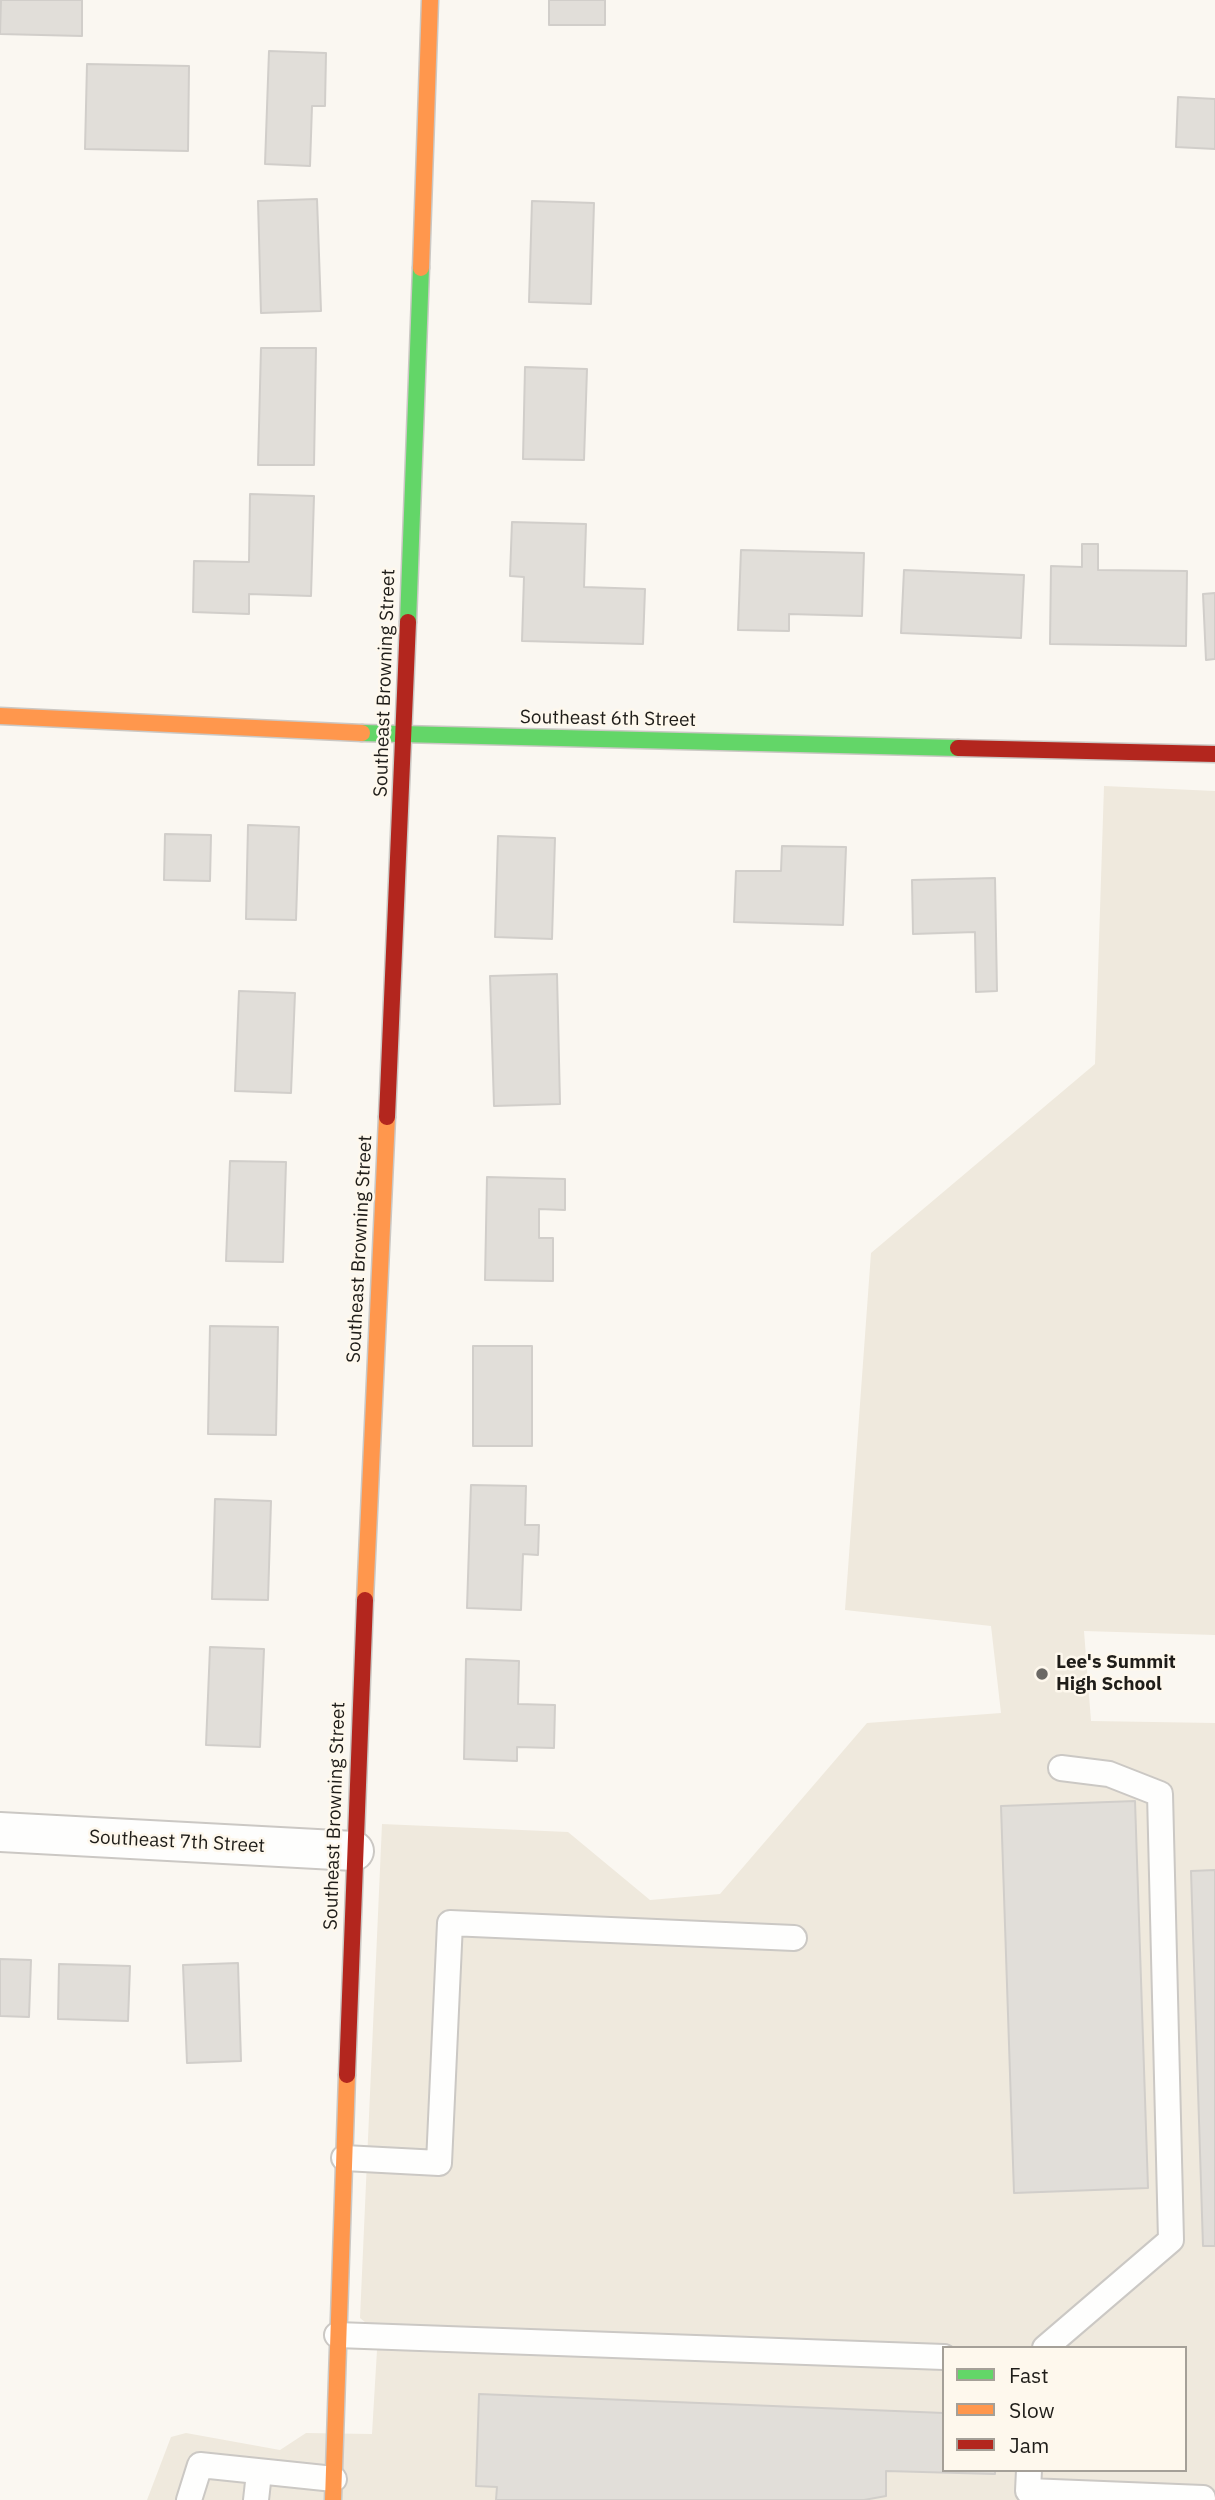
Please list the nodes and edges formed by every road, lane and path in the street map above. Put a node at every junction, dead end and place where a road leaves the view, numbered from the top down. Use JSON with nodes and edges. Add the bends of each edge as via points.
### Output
{"nodes":[{"id":1,"x":430,"y":0,"type":"edge"},
{"id":2,"x":0,"y":716,"type":"edge"},
{"id":3,"x":404,"y":735,"type":"junction"},
{"id":4,"x":1215,"y":754,"type":"edge"},
{"id":5,"x":1062,"y":1768,"type":"dead end"},
{"id":6,"x":0,"y":1832,"type":"edge"},
{"id":7,"x":354,"y":1851,"type":"junction"},
{"id":8,"x":794,"y":1938,"type":"dead end"},
{"id":9,"x":344,"y":2158,"type":"junction"},
{"id":10,"x":337,"y":2335,"type":"junction"},
{"id":11,"x":1047,"y":2346,"type":"edge"},
{"id":12,"x":942,"y":2357,"type":"edge"},
{"id":13,"x":1028,"y":2472,"type":"edge"},
{"id":14,"x":259,"y":2473,"type":"junction"},
{"id":15,"x":334,"y":2490,"type":"edge"},
{"id":16,"x":1203,"y":2498,"type":"dead end"},
{"id":17,"x":189,"y":2500,"type":"edge"},
{"id":18,"x":256,"y":2500,"type":"edge"}],
"edges":[{"from":1,"to":3,"type":"street","name":"Southeast Browning Street"},
{"from":2,"to":3,"type":"street","name":"Southeast 6th Street"},
{"from":3,"to":4,"type":"street","name":"Southeast 6th Street"},
{"from":3,"to":7,"type":"street","name":"Southeast Browning Street"},
{"from":5,"to":11,"type":"lane","via":[[1109,1774],[1160,1794],[1171,2240]]},
{"from":6,"to":7,"type":"street","name":"Southeast 7th Street"},
{"from":7,"to":9,"type":"street","name":"Southeast Browning Street"},
{"from":8,"to":9,"type":"lane","via":[[450,1923],[439,2163]]},
{"from":9,"to":10,"type":"street","name":"Southeast Browning Street"},
{"from":10,"to":12,"type":"lane"},
{"from":10,"to":15,"type":"street","name":"Southeast Browning Street"},
{"from":13,"to":16,"type":"lane","via":[[1028,2491]]},
{"from":14,"to":15,"type":"lane"},
{"from":14,"to":17,"type":"lane","via":[[200,2466]]},
{"from":14,"to":18,"type":"lane"}]}
